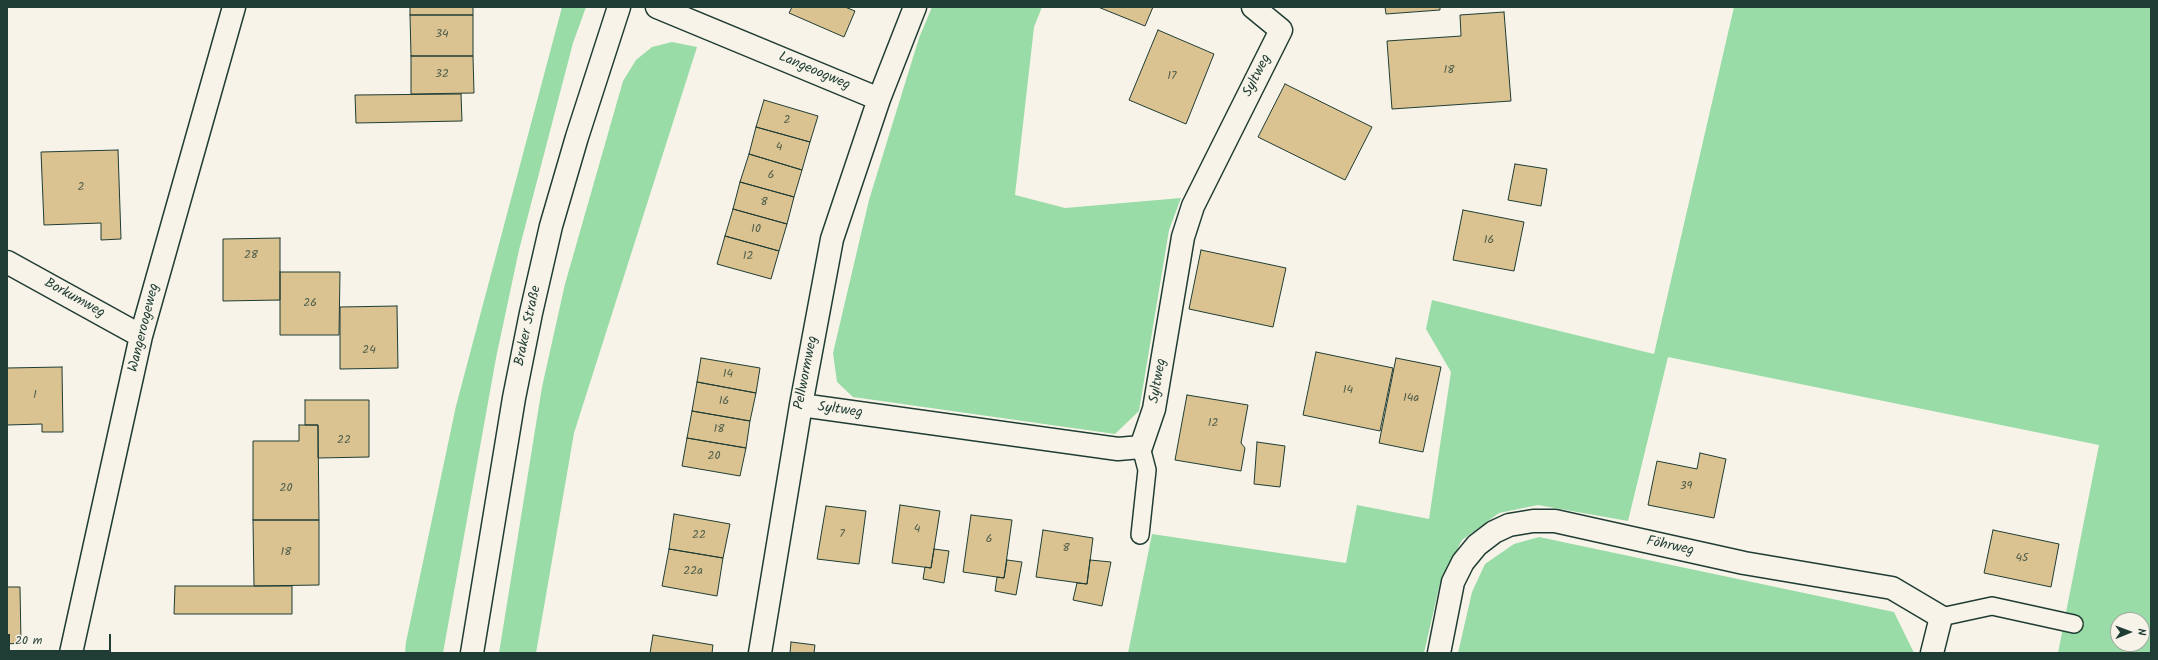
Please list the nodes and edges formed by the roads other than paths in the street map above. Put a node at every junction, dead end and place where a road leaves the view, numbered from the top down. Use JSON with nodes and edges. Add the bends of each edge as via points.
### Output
{"nodes":[{"id":1,"x":234,"y":7,"type":"edge"},
{"id":2,"x":619,"y":7,"type":"edge"},
{"id":3,"x":657,"y":7,"type":"edge"},
{"id":4,"x":915,"y":7,"type":"edge"},
{"id":5,"x":1253,"y":7,"type":"edge"},
{"id":6,"x":879,"y":100,"type":"junction"},
{"id":7,"x":7,"y":262,"type":"edge"},
{"id":8,"x":141,"y":336,"type":"junction"},
{"id":9,"x":801,"y":405,"type":"junction"},
{"id":10,"x":1141,"y":446,"type":"junction"},
{"id":11,"x":1140,"y":534,"type":"dead end"},
{"id":12,"x":1941,"y":617,"type":"junction"},
{"id":13,"x":2074,"y":624,"type":"dead end"},
{"id":14,"x":71,"y":653,"type":"edge"},
{"id":15,"x":472,"y":653,"type":"edge"},
{"id":16,"x":760,"y":653,"type":"edge"},
{"id":17,"x":1439,"y":653,"type":"edge"},
{"id":18,"x":1932,"y":653,"type":"edge"}],
"edges":[{"from":1,"to":8,"type":"street","name":"Wangeroogeweg"},
{"from":2,"to":15,"type":"street","name":"Braker Straße","via":[[551,226],[513,406]]},
{"from":3,"to":6,"type":"street","name":"Langeoogweg"},
{"from":4,"to":6,"type":"street"},
{"from":5,"to":10,"type":"street","name":"Syltweg","via":[[1281,30],[1193,206],[1183,237],[1154,409]]},
{"from":6,"to":9,"type":"street","name":"Pellwormweg","via":[[832,239]]},
{"from":7,"to":8,"type":"street","name":"Borkumweg"},
{"from":8,"to":14,"type":"street","name":"Wangeroogeweg"},
{"from":9,"to":10,"type":"street","name":"Syltweg","via":[[1118,449]]},
{"from":9,"to":16,"type":"street","name":"Pellwormweg"},
{"from":10,"to":11,"type":"lane","via":[[1147,470]]},
{"from":12,"to":13,"type":"lane","via":[[1992,606]]},
{"from":12,"to":17,"type":"street","name":"Föhrweg","via":[[1892,588],[1744,563],[1555,521],[1533,521],[1509,525],[1494,532],[1477,545],[1463,562],[1453,582]]},
{"from":12,"to":18,"type":"street"}]}
